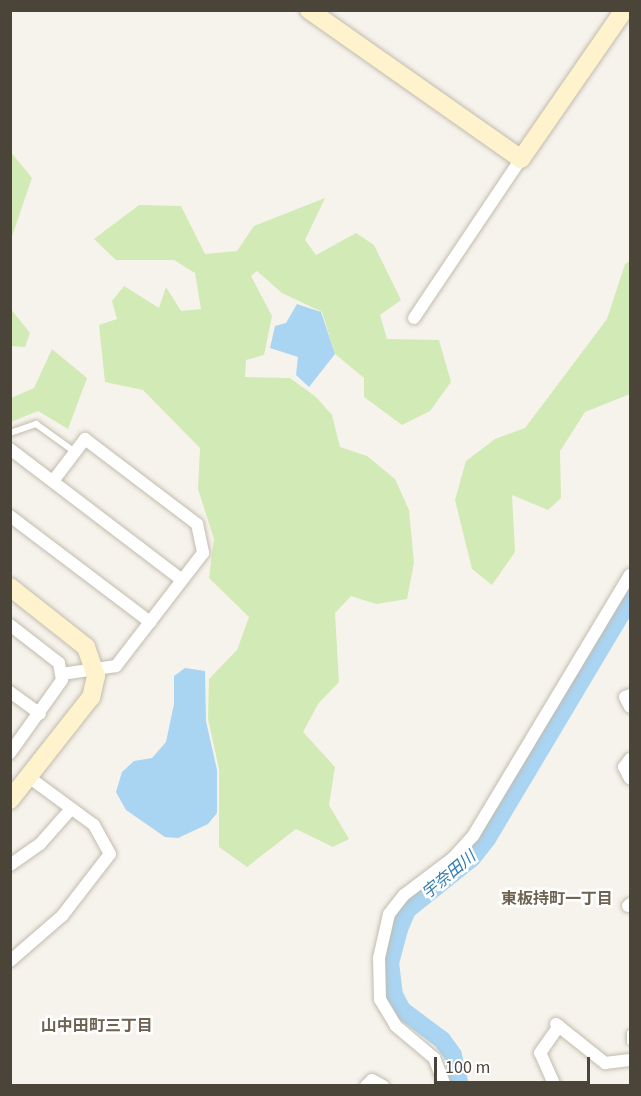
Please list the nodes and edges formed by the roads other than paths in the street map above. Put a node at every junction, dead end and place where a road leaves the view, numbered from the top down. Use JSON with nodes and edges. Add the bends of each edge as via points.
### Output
{"nodes":[{"id":1,"x":309,"y":10,"type":"edge"},
{"id":2,"x":624,"y":10,"type":"edge"},
{"id":3,"x":521,"y":159,"type":"junction"},
{"id":4,"x":414,"y":318,"type":"dead end"},
{"id":5,"x":10,"y":433,"type":"edge"},
{"id":6,"x":10,"y":448,"type":"edge"},
{"id":7,"x":75,"y":452,"type":"junction"},
{"id":8,"x":53,"y":481,"type":"junction"},
{"id":9,"x":10,"y":516,"type":"edge"},
{"id":10,"x":630,"y":575,"type":"edge"},
{"id":11,"x":182,"y":580,"type":"junction"},
{"id":12,"x":10,"y":587,"type":"edge"},
{"id":13,"x":150,"y":622,"type":"junction"},
{"id":14,"x":10,"y":625,"type":"edge"},
{"id":15,"x":96,"y":670,"type":"junction"},
{"id":16,"x":62,"y":674,"type":"junction"},
{"id":17,"x":10,"y":692,"type":"edge"},
{"id":18,"x":630,"y":694,"type":"edge"},
{"id":19,"x":630,"y":707,"type":"edge"},
{"id":20,"x":40,"y":714,"type":"junction"},
{"id":21,"x":10,"y":753,"type":"edge"},
{"id":22,"x":630,"y":759,"type":"edge"},
{"id":23,"x":30,"y":778,"type":"junction"},
{"id":24,"x":630,"y":779,"type":"edge"},
{"id":25,"x":10,"y":800,"type":"edge"},
{"id":26,"x":70,"y":809,"type":"junction"},
{"id":27,"x":10,"y":865,"type":"edge"},
{"id":28,"x":10,"y":961,"type":"edge"},
{"id":29,"x":630,"y":1034,"type":"edge"},
{"id":30,"x":630,"y":1042,"type":"edge"},
{"id":31,"x":630,"y":1060,"type":"edge"},
{"id":32,"x":366,"y":1086,"type":"edge"},
{"id":33,"x":383,"y":1086,"type":"edge"},
{"id":34,"x":445,"y":1086,"type":"edge"},
{"id":35,"x":555,"y":1086,"type":"edge"}],
"edges":[{"from":1,"to":3,"type":"street"},
{"from":2,"to":3,"type":"street"},
{"from":3,"to":4,"type":"street"},
{"from":5,"to":7,"type":"lane","via":[[36,424]]},
{"from":6,"to":8,"type":"street"},
{"from":7,"to":8,"type":"street"},
{"from":7,"to":11,"type":"street","via":[[85,439],[197,524],[203,553]]},
{"from":8,"to":11,"type":"street"},
{"from":9,"to":13,"type":"street"},
{"from":10,"to":34,"type":"street","via":[[473,836],[453,858],[404,895],[389,914],[379,958],[380,999],[396,1026],[434,1058]]},
{"from":11,"to":13,"type":"street"},
{"from":12,"to":15,"type":"street","via":[[86,647]]},
{"from":13,"to":15,"type":"street","via":[[116,666]]},
{"from":14,"to":16,"type":"street","via":[[53,658]]},
{"from":15,"to":16,"type":"street"},
{"from":15,"to":23,"type":"street","via":[[91,697]]},
{"from":16,"to":20,"type":"street","via":[[60,687]]},
{"from":17,"to":20,"type":"street"},
{"from":18,"to":19,"type":"street","via":[[625,698]]},
{"from":20,"to":21,"type":"street"},
{"from":22,"to":24,"type":"street","via":[[624,767]]},
{"from":23,"to":25,"type":"street"},
{"from":23,"to":26,"type":"street"},
{"from":26,"to":27,"type":"street","via":[[40,844]]},
{"from":26,"to":28,"type":"street","via":[[93,825],[110,854],[62,916]]},
{"from":29,"to":30,"type":"lane"},
{"from":31,"to":35,"type":"street","via":[[605,1063],[558,1025],[540,1053]]},
{"from":32,"to":33,"type":"street","via":[[372,1080]]}]}
